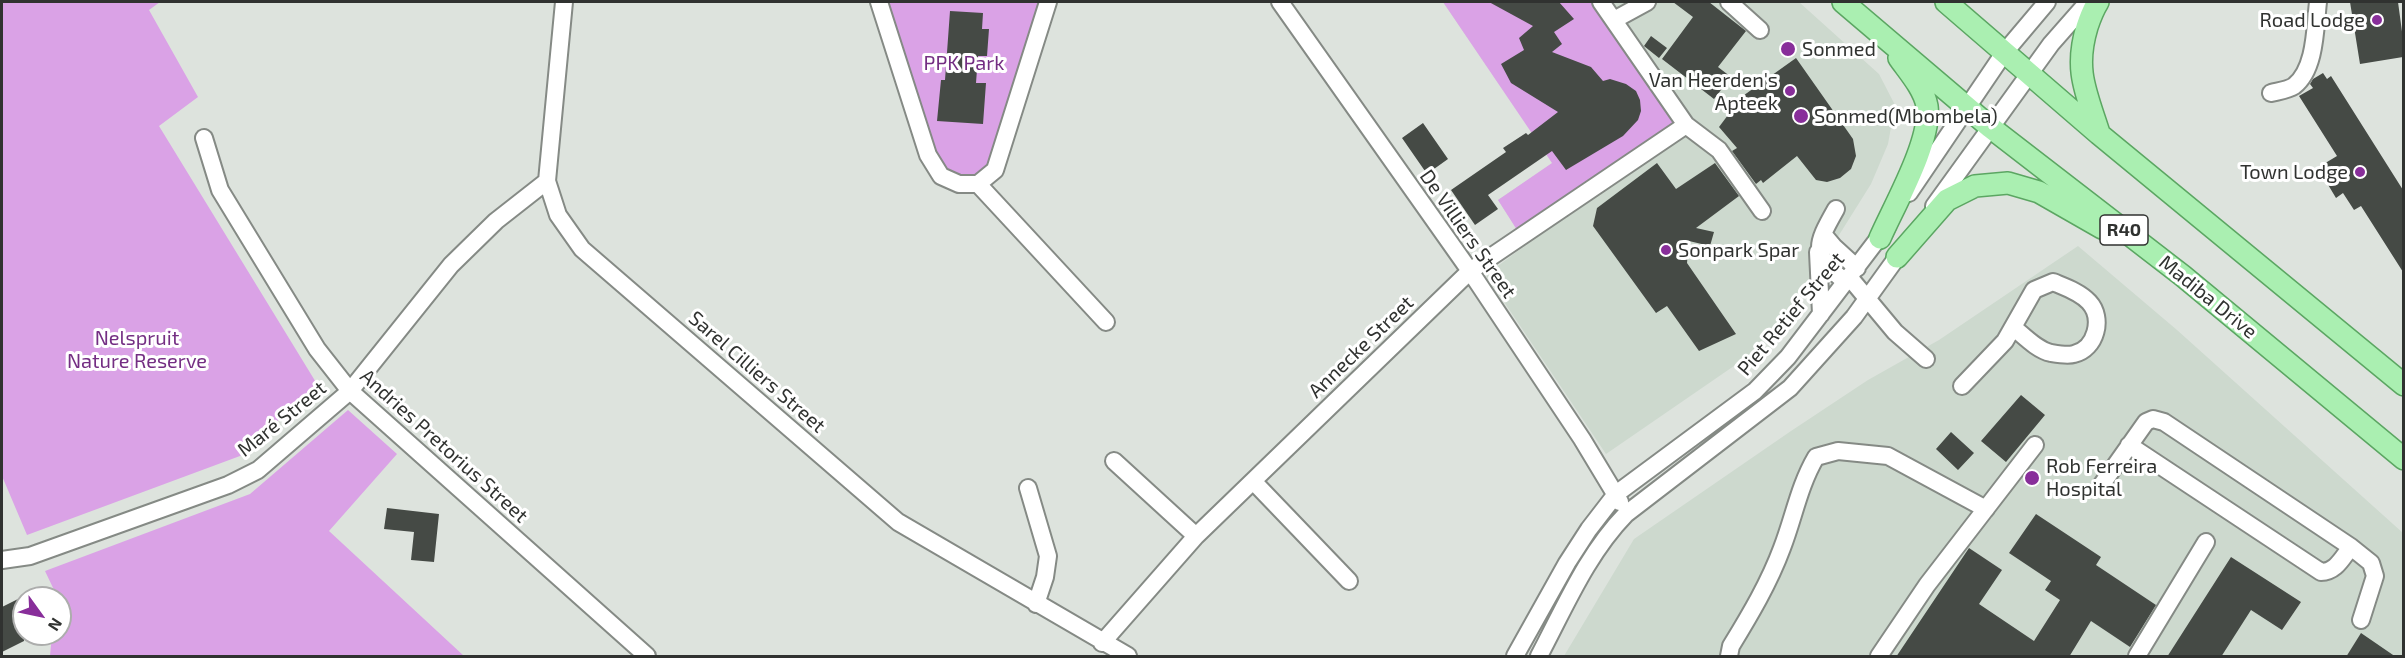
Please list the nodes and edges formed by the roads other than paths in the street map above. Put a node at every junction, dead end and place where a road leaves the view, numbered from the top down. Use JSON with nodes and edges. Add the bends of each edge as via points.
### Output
{"nodes":[{"id":1,"x":564,"y":2,"type":"edge"},
{"id":2,"x":879,"y":2,"type":"edge"},
{"id":3,"x":1048,"y":2,"type":"edge"},
{"id":4,"x":1280,"y":2,"type":"edge"},
{"id":5,"x":1601,"y":2,"type":"edge"},
{"id":6,"x":1647,"y":2,"type":"edge"},
{"id":7,"x":1730,"y":2,"type":"edge"},
{"id":8,"x":1843,"y":2,"type":"edge"},
{"id":9,"x":1946,"y":2,"type":"edge"},
{"id":10,"x":2047,"y":2,"type":"edge"},
{"id":11,"x":2088,"y":2,"type":"edge"},
{"id":12,"x":2098,"y":2,"type":"edge"},
{"id":13,"x":2318,"y":2,"type":"edge"},
{"id":14,"x":1614,"y":21,"type":"junction"},
{"id":15,"x":1760,"y":30,"type":"dead end"},
{"id":16,"x":1881,"y":33,"type":"junction"},
{"id":17,"x":2004,"y":53,"type":"junction"},
{"id":18,"x":2029,"y":75,"type":"junction"},
{"id":19,"x":2271,"y":93,"type":"dead end"},
{"id":20,"x":1966,"y":106,"type":"junction"},
{"id":21,"x":1686,"y":125,"type":"junction"},
{"id":22,"x":1990,"y":127,"type":"junction"},
{"id":23,"x":2099,"y":134,"type":"junction"},
{"id":24,"x":204,"y":138,"type":"dead end"},
{"id":25,"x":547,"y":181,"type":"junction"},
{"id":26,"x":978,"y":184,"type":"junction"},
{"id":27,"x":1836,"y":209,"type":"dead end"},
{"id":28,"x":1762,"y":211,"type":"dead end"},
{"id":29,"x":1823,"y":234,"type":"junction"},
{"id":30,"x":1880,"y":238,"type":"junction"},
{"id":31,"x":1818,"y":251,"type":"junction"},
{"id":32,"x":1897,"y":257,"type":"junction"},
{"id":33,"x":1470,"y":271,"type":"junction"},
{"id":34,"x":1851,"y":276,"type":"junction"},
{"id":35,"x":2183,"y":276,"type":"junction"},
{"id":36,"x":1868,"y":297,"type":"junction"},
{"id":37,"x":1821,"y":314,"type":"junction"},
{"id":38,"x":1106,"y":322,"type":"dead end"},
{"id":39,"x":2013,"y":327,"type":"junction"},
{"id":40,"x":1926,"y":359,"type":"dead end"},
{"id":41,"x":2403,"y":385,"type":"edge"},
{"id":42,"x":1962,"y":386,"type":"dead end"},
{"id":43,"x":350,"y":391,"type":"junction"},
{"id":44,"x":2036,"y":445,"type":"dead end"},
{"id":45,"x":2129,"y":445,"type":"junction"},
{"id":46,"x":2403,"y":459,"type":"edge"},
{"id":47,"x":1114,"y":461,"type":"dead end"},
{"id":48,"x":1253,"y":481,"type":"junction"},
{"id":49,"x":2100,"y":487,"type":"dead end"},
{"id":50,"x":1028,"y":488,"type":"dead end"},
{"id":51,"x":1616,"y":494,"type":"junction"},
{"id":52,"x":1986,"y":509,"type":"junction"},
{"id":53,"x":1626,"y":514,"type":"junction"},
{"id":54,"x":1196,"y":536,"type":"junction"},
{"id":55,"x":2206,"y":542,"type":"dead end"},
{"id":56,"x":2351,"y":547,"type":"junction"},
{"id":57,"x":2,"y":560,"type":"edge"},
{"id":58,"x":1349,"y":581,"type":"dead end"},
{"id":59,"x":1036,"y":604,"type":"junction"},
{"id":60,"x":2361,"y":620,"type":"dead end"},
{"id":61,"x":1102,"y":643,"type":"junction"},
{"id":62,"x":646,"y":657,"type":"edge"},
{"id":63,"x":1128,"y":657,"type":"edge"},
{"id":64,"x":1515,"y":657,"type":"edge"},
{"id":65,"x":1539,"y":657,"type":"edge"},
{"id":66,"x":1729,"y":657,"type":"edge"},
{"id":67,"x":1879,"y":657,"type":"edge"},
{"id":68,"x":2137,"y":657,"type":"edge"}],
"edges":[{"from":1,"to":25,"type":"street","name":"Sarel Cilliers Street"},
{"from":2,"to":26,"type":"street","via":[[928,155],[942,176],[959,184]]},
{"from":3,"to":26,"type":"street","via":[[995,170]]},
{"from":4,"to":33,"type":"street","name":"De Villiers Street"},
{"from":5,"to":14,"type":"street"},
{"from":6,"to":14,"type":"street"},
{"from":7,"to":15,"type":"street"},
{"from":8,"to":16,"type":"main road","name":"Madiba Drive","number":"R40"},
{"from":9,"to":17,"type":"main road"},
{"from":10,"to":17,"type":"street","name":"Piet Retief Street"},
{"from":11,"to":18,"type":"street"},
{"from":12,"to":23,"type":"main road","via":[[2081,48],[2081,78]]},
{"from":13,"to":19,"type":"street","via":[[2308,64],[2300,80],[2292,87]]},
{"from":14,"to":21,"type":"street"},
{"from":16,"to":20,"type":"main road","name":"Madiba Drive","number":"R40"},
{"from":16,"to":30,"type":"main road","via":[[1920,89],[1927,105],[1927,121],[1918,153]]},
{"from":17,"to":18,"type":"main road"},
{"from":17,"to":20,"type":"street","name":"Piet Retief Street"},
{"from":18,"to":22,"type":"street"},
{"from":18,"to":23,"type":"main road"},
{"from":20,"to":22,"type":"main road","name":"Madiba Drive","number":"R40"},
{"from":20,"to":30,"type":"street","name":"Piet Retief Street"},
{"from":21,"to":28,"type":"street","via":[[1719,150]]},
{"from":21,"to":33,"type":"street","name":"Annecke Street"},
{"from":22,"to":32,"type":"street"},
{"from":22,"to":35,"type":"main road","name":"Madiba Drive","number":"R40"},
{"from":23,"to":41,"type":"main road"},
{"from":24,"to":43,"type":"street","name":"Andries Pretorius Street","via":[[220,190],[317,349]]},
{"from":25,"to":43,"type":"street","name":"Maré Street","via":[[496,221],[451,265]]},
{"from":25,"to":59,"type":"street","name":"Sarel Cilliers Street","via":[[558,215],[582,249],[898,522]]},
{"from":26,"to":38,"type":"street"},
{"from":27,"to":29,"type":"street"},
{"from":29,"to":31,"type":"street"},
{"from":29,"to":34,"type":"street","via":[[1843,256]]},
{"from":30,"to":34,"type":"street","name":"Piet Retief Street"},
{"from":31,"to":34,"type":"street","via":[[1824,263]]},
{"from":31,"to":37,"type":"street"},
{"from":32,"to":35,"type":"main road","via":[[1947,200],[1975,186],[2008,183],[2051,197]]},
{"from":32,"to":36,"type":"street"},
{"from":33,"to":48,"type":"street","name":"Annecke Street"},
{"from":33,"to":51,"type":"street","name":"De Villiers Street"},
{"from":34,"to":36,"type":"street"},
{"from":34,"to":37,"type":"street","name":"Piet Retief Street"},
{"from":35,"to":46,"type":"main road","name":"Madiba Drive","number":"R40"},
{"from":36,"to":40,"type":"street","via":[[1895,332]]},
{"from":36,"to":53,"type":"street","via":[[1790,388]]},
{"from":37,"to":51,"type":"street","name":"Piet Retief Street","via":[[1755,391]]},
{"from":39,"to":39,"type":"street","via":[[2034,290],[2053,282],[2090,303],[2098,317],[2096,335],[2074,355],[2049,353]]},
{"from":39,"to":42,"type":"street","via":[[2005,341]]},
{"from":43,"to":57,"type":"street","name":"Maré Street","via":[[258,470],[228,485],[30,556]]},
{"from":43,"to":62,"type":"street","name":"Andries Pretorius Street"},
{"from":44,"to":52,"type":"street"},
{"from":45,"to":49,"type":"street"},
{"from":45,"to":56,"type":"street","via":[[2321,572],[2335,568]]},
{"from":45,"to":56,"type":"street","via":[[2146,422],[2163,422]]},
{"from":47,"to":54,"type":"street"},
{"from":48,"to":54,"type":"street","name":"Annecke Street"},
{"from":48,"to":58,"type":"street"},
{"from":50,"to":59,"type":"street","via":[[1048,556]]},
{"from":51,"to":53,"type":"street","name":"De Villiers Street"},
{"from":51,"to":64,"type":"street","name":"Piet Retief Street","via":[[1567,563]]},
{"from":52,"to":66,"type":"street","via":[[1888,456],[1838,451],[1816,457],[1805,476],[1771,573],[1731,646]]},
{"from":52,"to":67,"type":"street","via":[[1927,585]]},
{"from":53,"to":65,"type":"street","via":[[1588,563]]},
{"from":54,"to":61,"type":"street","name":"Annecke Street"},
{"from":55,"to":68,"type":"street"},
{"from":56,"to":60,"type":"street","via":[[2371,563],[2375,576]]},
{"from":59,"to":61,"type":"street","name":"Sarel Cilliers Street"},
{"from":61,"to":63,"type":"street","name":"Sarel Cilliers Street"}]}
